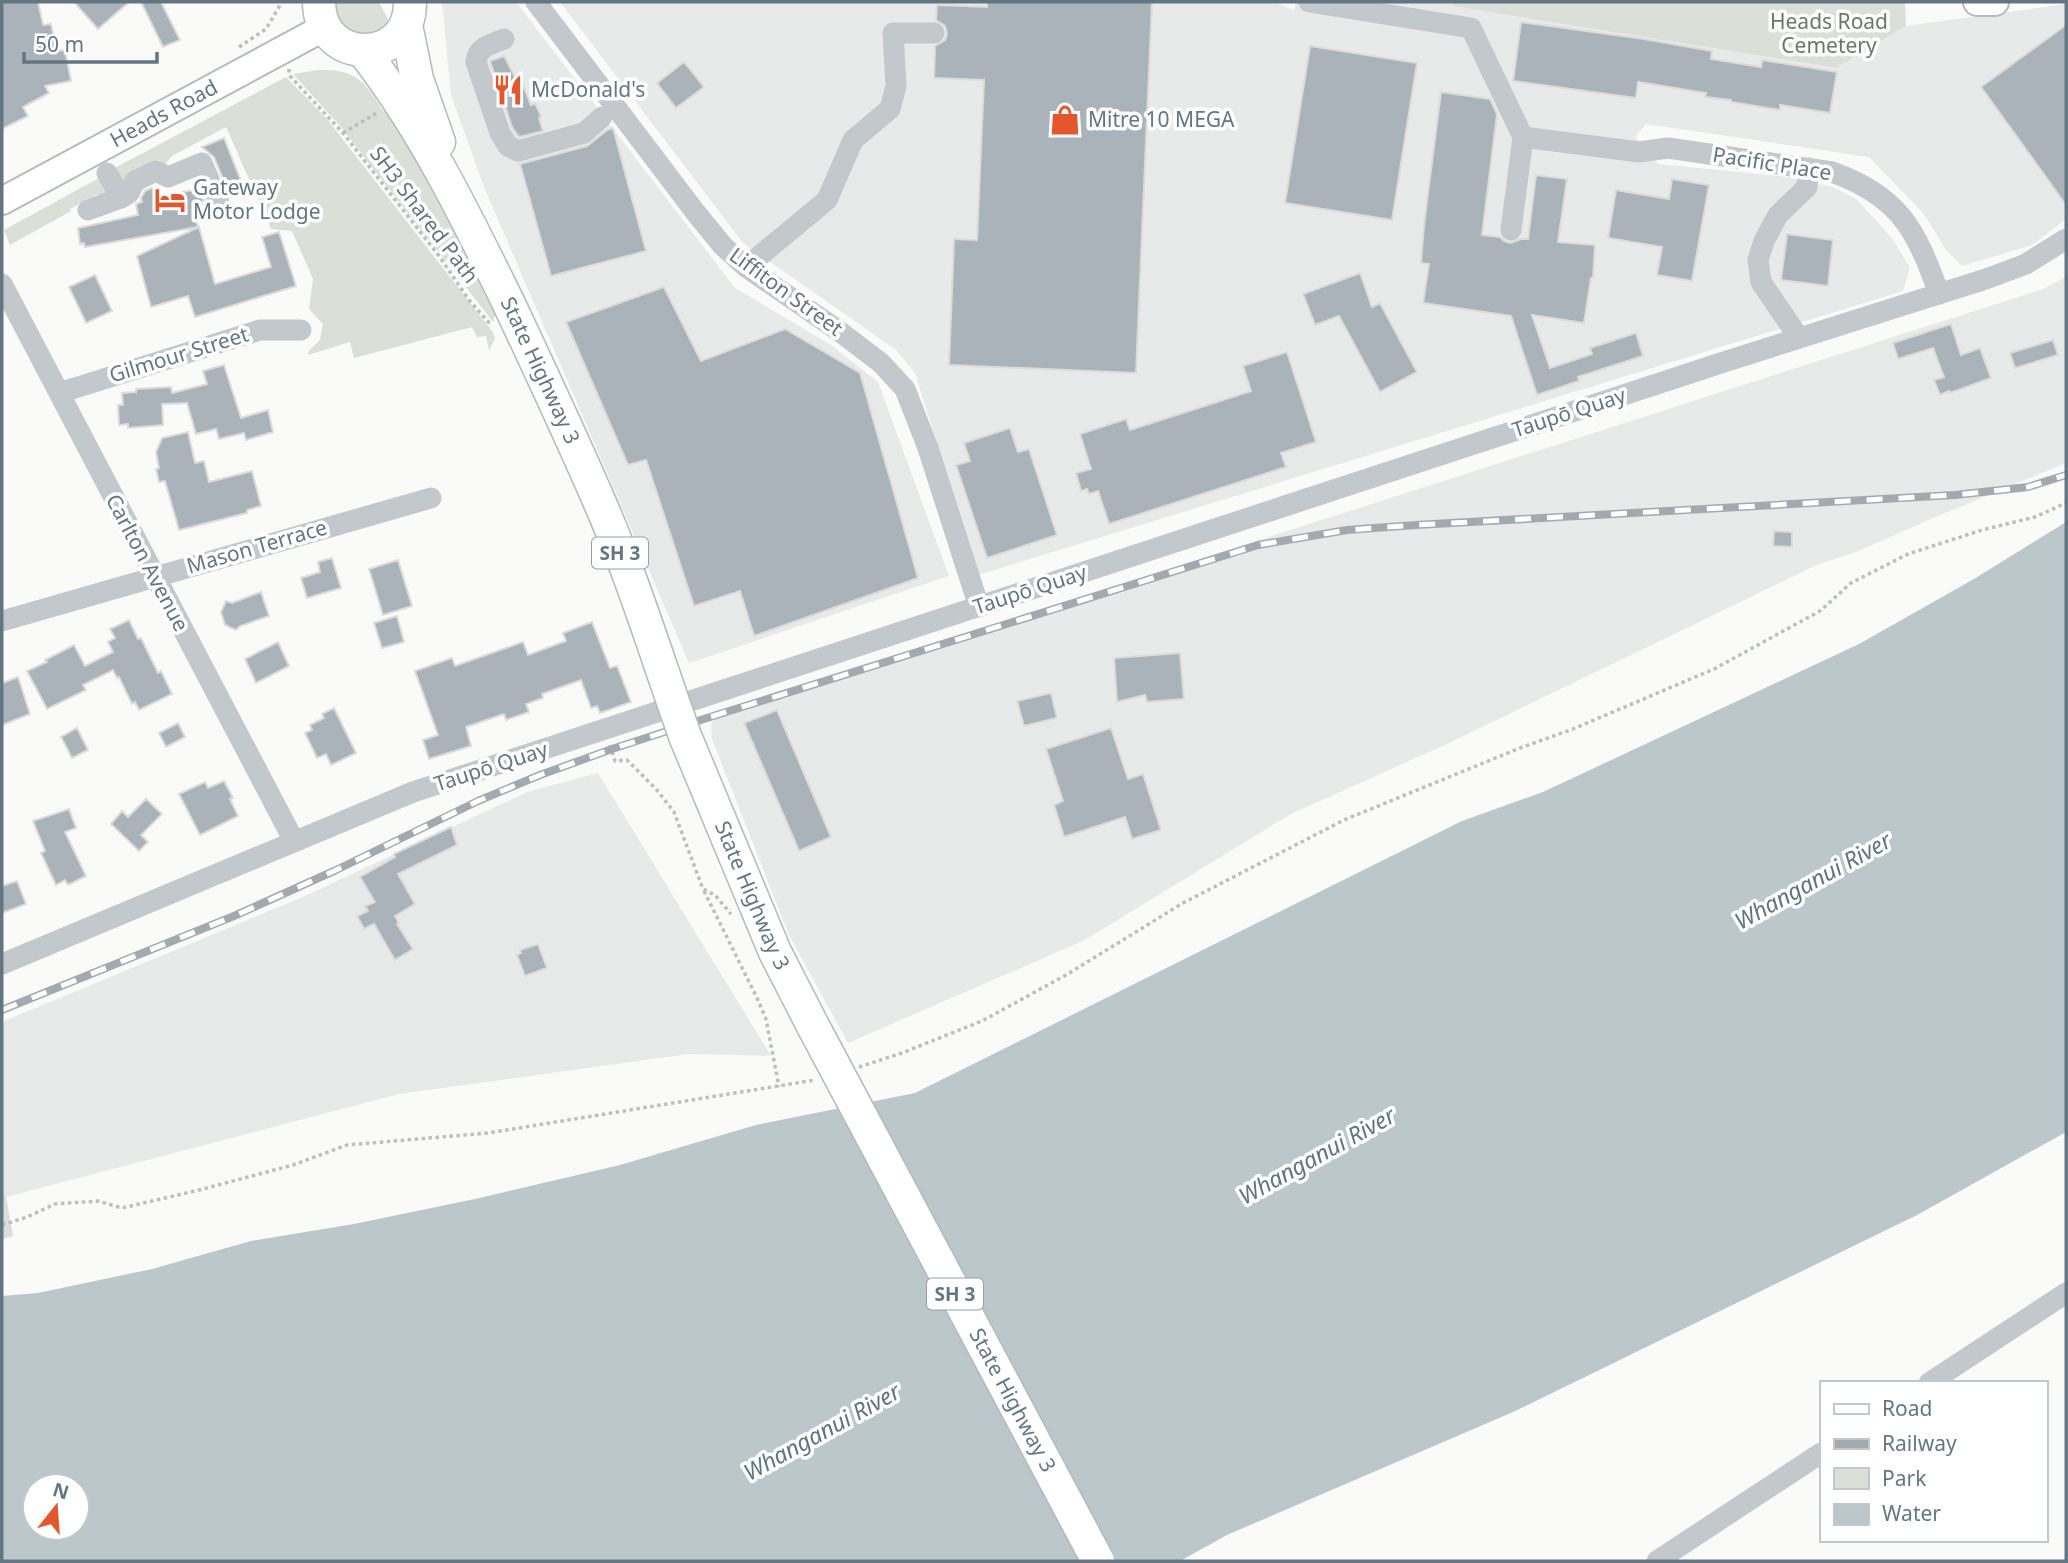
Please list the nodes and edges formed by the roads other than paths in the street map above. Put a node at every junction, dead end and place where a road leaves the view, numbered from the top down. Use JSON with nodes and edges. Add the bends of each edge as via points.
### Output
{"nodes":[{"id":1,"x":536,"y":2,"type":"edge"},
{"id":2,"x":1309,"y":2,"type":"edge"},
{"id":3,"x":1977,"y":2,"type":"edge"},
{"id":4,"x":1995,"y":2,"type":"edge"},
{"id":5,"x":408,"y":13,"type":"edge"},
{"id":6,"x":322,"y":14,"type":"edge"},
{"id":7,"x":934,"y":33,"type":"dead end"},
{"id":8,"x":504,"y":39,"type":"dead end"},
{"id":9,"x":363,"y":51,"type":"junction"},
{"id":10,"x":602,"y":117,"type":"dead end"},
{"id":11,"x":1523,"y":137,"type":"junction"},
{"id":12,"x":1809,"y":168,"type":"junction"},
{"id":13,"x":107,"y":173,"type":"dead end"},
{"id":14,"x":121,"y":198,"type":"junction"},
{"id":15,"x":2,"y":201,"type":"edge"},
{"id":16,"x":461,"y":206,"type":"junction"},
{"id":17,"x":88,"y":210,"type":"dead end"},
{"id":18,"x":222,"y":210,"type":"dead end"},
{"id":19,"x":1511,"y":230,"type":"dead end"},
{"id":20,"x":2066,"y":239,"type":"edge"},
{"id":21,"x":746,"y":267,"type":"junction"},
{"id":22,"x":2,"y":284,"type":"edge"},
{"id":23,"x":1939,"y":294,"type":"junction"},
{"id":24,"x":301,"y":331,"type":"dead end"},
{"id":25,"x":1799,"y":338,"type":"junction"},
{"id":26,"x":59,"y":393,"type":"junction"},
{"id":27,"x":431,"y":498,"type":"dead end"},
{"id":28,"x":154,"y":577,"type":"junction"},
{"id":29,"x":979,"y":607,"type":"junction"},
{"id":30,"x":2,"y":621,"type":"edge"},
{"id":31,"x":294,"y":841,"type":"junction"},
{"id":32,"x":2,"y":964,"type":"edge"},
{"id":33,"x":2066,"y":1293,"type":"edge"},
{"id":34,"x":1932,"y":1381,"type":"edge"},
{"id":35,"x":1820,"y":1454,"type":"edge"},
{"id":36,"x":1098,"y":1561,"type":"edge"},
{"id":37,"x":1657,"y":1561,"type":"edge"}],
"edges":[{"from":1,"to":21,"type":"street","name":"Liffiton Street","via":[[696,213]]},
{"from":2,"to":11,"type":"street","via":[[1471,27]]},
{"from":3,"to":4,"type":"main road"},
{"from":5,"to":9,"type":"highway","number":"SH 3","via":[[401,32],[388,44]]},
{"from":5,"to":16,"type":"highway","name":"State Highway 3","number":"SH 3","via":[[417,79]]},
{"from":6,"to":9,"type":"highway","number":"SH 3","via":[[337,41]]},
{"from":6,"to":15,"type":"main road","name":"Heads Road"},
{"from":7,"to":21,"type":"street","via":[[893,33],[896,86],[890,109],[853,140],[827,200]]},
{"from":8,"to":10,"type":"street","via":[[481,49],[476,62],[508,146],[517,150],[584,133]]},
{"from":9,"to":16,"type":"highway","name":"State Highway 3","number":"SH 3","via":[[399,101]]},
{"from":11,"to":12,"type":"street","name":"Pacific Place","via":[[1639,152],[1668,148]]},
{"from":11,"to":19,"type":"street"},
{"from":12,"to":23,"type":"street","name":"Pacific Place","via":[[1832,172],[1883,197],[1920,246]]},
{"from":12,"to":25,"type":"street","via":[[1807,187],[1778,215],[1758,260],[1761,282]]},
{"from":13,"to":14,"type":"street"},
{"from":14,"to":17,"type":"street"},
{"from":14,"to":18,"type":"street","via":[[135,181],[156,171],[168,177],[202,163]]},
{"from":16,"to":36,"type":"highway","name":"State Highway 3","number":"SH 3","bridge":true,"via":[[601,504],[685,736],[775,951]]},
{"from":20,"to":23,"type":"street","name":"Taupō Quay","via":[[2026,264]]},
{"from":21,"to":29,"type":"street","name":"Liffiton Street","via":[[881,363],[905,389]]},
{"from":22,"to":26,"type":"street","name":"Carlton Avenue"},
{"from":23,"to":25,"type":"street","name":"Taupō Quay"},
{"from":24,"to":26,"type":"street","name":"Gilmour Street","via":[[260,330]]},
{"from":25,"to":29,"type":"street","name":"Taupō Quay"},
{"from":26,"to":28,"type":"street","name":"Carlton Avenue"},
{"from":27,"to":28,"type":"street","name":"Mason Terrace"},
{"from":28,"to":30,"type":"street","name":"Mason Terrace"},
{"from":28,"to":31,"type":"street","name":"Carlton Avenue"},
{"from":29,"to":31,"type":"street","name":"Taupō Quay","via":[[413,792]]},
{"from":31,"to":32,"type":"street","name":"Taupō Quay"},
{"from":33,"to":34,"type":"street"},
{"from":35,"to":37,"type":"street"}]}
